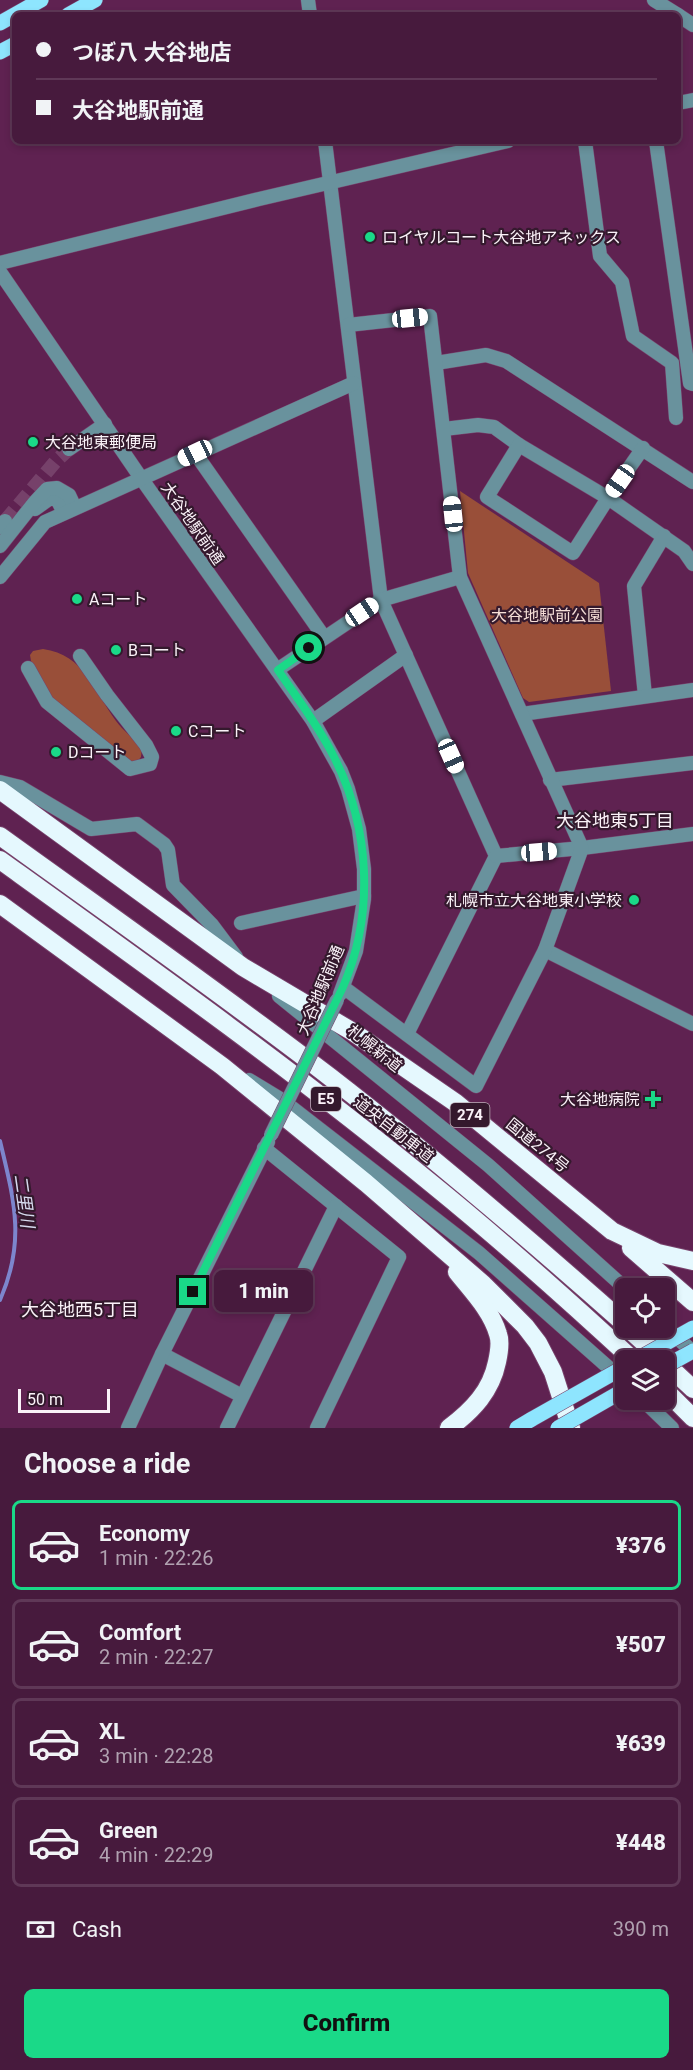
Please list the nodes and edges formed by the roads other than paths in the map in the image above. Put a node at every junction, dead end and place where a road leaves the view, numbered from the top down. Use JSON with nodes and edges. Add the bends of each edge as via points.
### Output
{"nodes":[{"id":1,"x":41,"y":0,"type":"edge"},
{"id":2,"x":95,"y":0,"type":"edge"},
{"id":3,"x":654,"y":0,"type":"edge"},
{"id":4,"x":20,"y":12,"type":"edge"},
{"id":5,"x":73,"y":12,"type":"edge"},
{"id":6,"x":673,"y":12,"type":"edge"},
{"id":7,"x":325,"y":144,"type":"edge"},
{"id":8,"x":493,"y":144,"type":"edge"},
{"id":9,"x":585,"y":144,"type":"edge"},
{"id":10,"x":656,"y":144,"type":"edge"},
{"id":11,"x":330,"y":177,"type":"junction"},
{"id":12,"x":0,"y":263,"type":"edge"},
{"id":13,"x":0,"y":272,"type":"edge"},
{"id":14,"x":348,"y":325,"type":"junction"},
{"id":15,"x":436,"y":363,"type":"junction"},
{"id":16,"x":354,"y":383,"type":"junction"},
{"id":17,"x":693,"y":384,"type":"edge"},
{"id":18,"x":676,"y":418,"type":"dead end"},
{"id":19,"x":105,"y":424,"type":"junction"},
{"id":20,"x":444,"y":429,"type":"junction"},
{"id":21,"x":519,"y":445,"type":"junction"},
{"id":22,"x":643,"y":448,"type":"junction"},
{"id":23,"x":69,"y":449,"type":"tunnel mouth"},
{"id":24,"x":195,"y":453,"type":"junction"},
{"id":25,"x":141,"y":478,"type":"junction"},
{"id":26,"x":693,"y":482,"type":"edge"},
{"id":27,"x":608,"y":498,"type":"junction"},
{"id":28,"x":70,"y":510,"type":"junction"},
{"id":29,"x":664,"y":536,"type":"junction"},
{"id":30,"x":0,"y":546,"type":"edge"},
{"id":31,"x":693,"y":564,"type":"edge"},
{"id":32,"x":0,"y":577,"type":"edge"},
{"id":33,"x":460,"y":577,"type":"junction"},
{"id":34,"x":381,"y":600,"type":"junction"},
{"id":35,"x":324,"y":638,"type":"junction"},
{"id":36,"x":80,"y":656,"type":"dead end"},
{"id":37,"x":406,"y":656,"type":"junction"},
{"id":38,"x":28,"y":668,"type":"dead end"},
{"id":39,"x":278,"y":670,"type":"junction"},
{"id":40,"x":693,"y":690,"type":"edge"},
{"id":41,"x":645,"y":696,"type":"junction"},
{"id":42,"x":522,"y":714,"type":"junction"},
{"id":43,"x":313,"y":721,"type":"junction"},
{"id":44,"x":693,"y":763,"type":"edge"},
{"id":45,"x":550,"y":780,"type":"junction"},
{"id":46,"x":0,"y":782,"type":"edge"},
{"id":47,"x":0,"y":790,"type":"edge"},
{"id":48,"x":693,"y":834,"type":"edge"},
{"id":49,"x":0,"y":836,"type":"edge"},
{"id":50,"x":582,"y":848,"type":"junction"},
{"id":51,"x":496,"y":856,"type":"junction"},
{"id":52,"x":0,"y":860,"type":"edge"},
{"id":53,"x":364,"y":896,"type":"junction"},
{"id":54,"x":0,"y":904,"type":"edge"},
{"id":55,"x":241,"y":923,"type":"dead end"},
{"id":56,"x":545,"y":950,"type":"junction"},
{"id":57,"x":243,"y":967,"type":"junction"},
{"id":58,"x":343,"y":987,"type":"junction"},
{"id":59,"x":693,"y":1024,"type":"edge"},
{"id":60,"x":407,"y":1034,"type":"junction"},
{"id":61,"x":222,"y":1066,"type":"junction"},
{"id":62,"x":264,"y":1148,"type":"junction"},
{"id":63,"x":336,"y":1206,"type":"junction"},
{"id":64,"x":612,"y":1231,"type":"junction"},
{"id":65,"x":430,"y":1238,"type":"junction"},
{"id":66,"x":693,"y":1261,"type":"edge"},
{"id":67,"x":615,"y":1279,"type":"edge"},
{"id":68,"x":693,"y":1302,"type":"edge"},
{"id":69,"x":615,"y":1316,"type":"edge"},
{"id":70,"x":693,"y":1328,"type":"edge"},
{"id":71,"x":675,"y":1336,"type":"edge"},
{"id":72,"x":639,"y":1338,"type":"edge"},
{"id":73,"x":624,"y":1350,"type":"edge"},
{"id":74,"x":652,"y":1350,"type":"edge"},
{"id":75,"x":653,"y":1350,"type":"edge"},
{"id":76,"x":693,"y":1352,"type":"edge"},
{"id":77,"x":162,"y":1354,"type":"junction"},
{"id":78,"x":675,"y":1361,"type":"edge"},
{"id":79,"x":615,"y":1372,"type":"edge"},
{"id":80,"x":675,"y":1372,"type":"edge"},
{"id":81,"x":615,"y":1373,"type":"edge"},
{"id":82,"x":693,"y":1389,"type":"edge"},
{"id":83,"x":615,"y":1395,"type":"edge"},
{"id":84,"x":242,"y":1396,"type":"junction"},
{"id":85,"x":675,"y":1400,"type":"edge"},
{"id":86,"x":653,"y":1410,"type":"edge"},
{"id":87,"x":693,"y":1418,"type":"edge"},
{"id":88,"x":522,"y":1425,"type":"edge"},
{"id":89,"x":128,"y":1428,"type":"edge"},
{"id":90,"x":227,"y":1428,"type":"edge"},
{"id":91,"x":317,"y":1428,"type":"edge"},
{"id":92,"x":449,"y":1428,"type":"edge"},
{"id":93,"x":558,"y":1428,"type":"edge"},
{"id":94,"x":571,"y":1428,"type":"edge"},
{"id":95,"x":672,"y":1428,"type":"edge"}],
"edges":[{"from":1,"to":4,"type":"main road"},
{"from":2,"to":5,"type":"main road"},
{"from":3,"to":6,"type":"street"},
{"from":7,"to":11,"type":"street"},
{"from":8,"to":11,"type":"street"},
{"from":9,"to":18,"type":"street","via":[[600,256],[622,282],[633,336],[672,363]]},
{"from":10,"to":17,"type":"street"},
{"from":11,"to":12,"type":"street"},
{"from":11,"to":14,"type":"street"},
{"from":13,"to":19,"type":"street","name":"大谷地駅前通"},
{"from":14,"to":15,"type":"street","via":[[430,316]]},
{"from":14,"to":16,"type":"street"},
{"from":15,"to":20,"type":"street"},
{"from":15,"to":22,"type":"street","via":[[486,355],[506,361]]},
{"from":16,"to":24,"type":"street"},
{"from":16,"to":34,"type":"street"},
{"from":19,"to":23,"type":"street"},
{"from":19,"to":25,"type":"street","name":"大谷地駅前通"},
{"from":20,"to":21,"type":"street","via":[[494,427]]},
{"from":20,"to":33,"type":"street"},
{"from":21,"to":27,"type":"street"},
{"from":21,"to":27,"type":"street","via":[[488,497],[573,553]]},
{"from":22,"to":26,"type":"street"},
{"from":22,"to":27,"type":"street"},
{"from":24,"to":25,"type":"street"},
{"from":24,"to":35,"type":"street"},
{"from":25,"to":28,"type":"street"},
{"from":25,"to":39,"type":"street","name":"大谷地駅前通"},
{"from":27,"to":29,"type":"street"},
{"from":28,"to":30,"type":"street","via":[[57,499],[49,500],[24,516]]},
{"from":28,"to":32,"type":"street","via":[[45,522]]},
{"from":29,"to":31,"type":"street","via":[[684,551]]},
{"from":29,"to":41,"type":"street","via":[[634,586]]},
{"from":33,"to":34,"type":"street"},
{"from":33,"to":42,"type":"street"},
{"from":34,"to":35,"type":"street"},
{"from":34,"to":37,"type":"street"},
{"from":35,"to":39,"type":"street"},
{"from":36,"to":38,"type":"street","via":[[146,745],[152,757],[150,764],[130,769],[58,713],[40,692]]},
{"from":37,"to":43,"type":"street"},
{"from":37,"to":51,"type":"street"},
{"from":39,"to":43,"type":"street","name":"大谷地駅前通"},
{"from":40,"to":41,"type":"street"},
{"from":41,"to":42,"type":"street"},
{"from":42,"to":45,"type":"street"},
{"from":43,"to":53,"type":"street","name":"大谷地駅前通","via":[[348,789],[362,849]]},
{"from":44,"to":45,"type":"street"},
{"from":45,"to":50,"type":"street"},
{"from":46,"to":57,"type":"street","via":[[20,787],[90,829],[137,824],[164,844],[173,885],[212,925]]},
{"from":47,"to":57,"type":"highway","name":"札幌新道","number":"274"},
{"from":48,"to":50,"type":"street"},
{"from":49,"to":69,"type":"highway","name":"道央自動車道","number":"E5","via":[[329,1077],[448,1172]]},
{"from":50,"to":51,"type":"street"},
{"from":50,"to":56,"type":"street"},
{"from":51,"to":60,"type":"street"},
{"from":52,"to":73,"type":"highway","name":"道央自動車道","number":"E5","via":[[321,1095],[512,1251]]},
{"from":53,"to":55,"type":"street"},
{"from":53,"to":58,"type":"street","name":"大谷地駅前通","via":[[356,951]]},
{"from":54,"to":61,"type":"highway"},
{"from":56,"to":59,"type":"street"},
{"from":56,"to":60,"type":"street","via":[[477,1086]]},
{"from":57,"to":64,"type":"highway","name":"国道274号","number":"274","via":[[353,1032],[456,1103]]},
{"from":57,"to":67,"type":"street","name":"札幌新道","via":[[488,1165]]},
{"from":58,"to":60,"type":"street"},
{"from":58,"to":62,"type":"street","name":"大谷地駅前通","bridge":true},
{"from":61,"to":65,"type":"highway"},
{"from":61,"to":81,"type":"street","via":[[282,1100],[470,1246]]},
{"from":62,"to":63,"type":"street"},
{"from":62,"to":77,"type":"street","name":"大谷地駅前通"},
{"from":63,"to":84,"type":"street"},
{"from":63,"to":91,"type":"street","via":[[399,1257]]},
{"from":64,"to":66,"type":"highway","name":"国道274号","number":"274","via":[[658,1254]]},
{"from":64,"to":68,"type":"highway"},
{"from":65,"to":92,"type":"highway","via":[[486,1307],[499,1335],[499,1354],[488,1389],[465,1417]]},
{"from":65,"to":94,"type":"highway","via":[[506,1305],[538,1343],[553,1372]]},
{"from":70,"to":75,"type":"main road","bridge":true},
{"from":71,"to":76,"type":"street"},
{"from":72,"to":74,"type":"highway","name":"道央自動車道","number":"E5"},
{"from":76,"to":78,"type":"main road","bridge":true},
{"from":77,"to":84,"type":"street"},
{"from":77,"to":89,"type":"street","name":"大谷地駅前通"},
{"from":79,"to":88,"type":"main road","bridge":true},
{"from":80,"to":82,"type":"highway","name":"道央自動車道","number":"E5"},
{"from":83,"to":93,"type":"main road","bridge":true},
{"from":84,"to":90,"type":"street"},
{"from":85,"to":87,"type":"highway"},
{"from":86,"to":95,"type":"street"}]}
